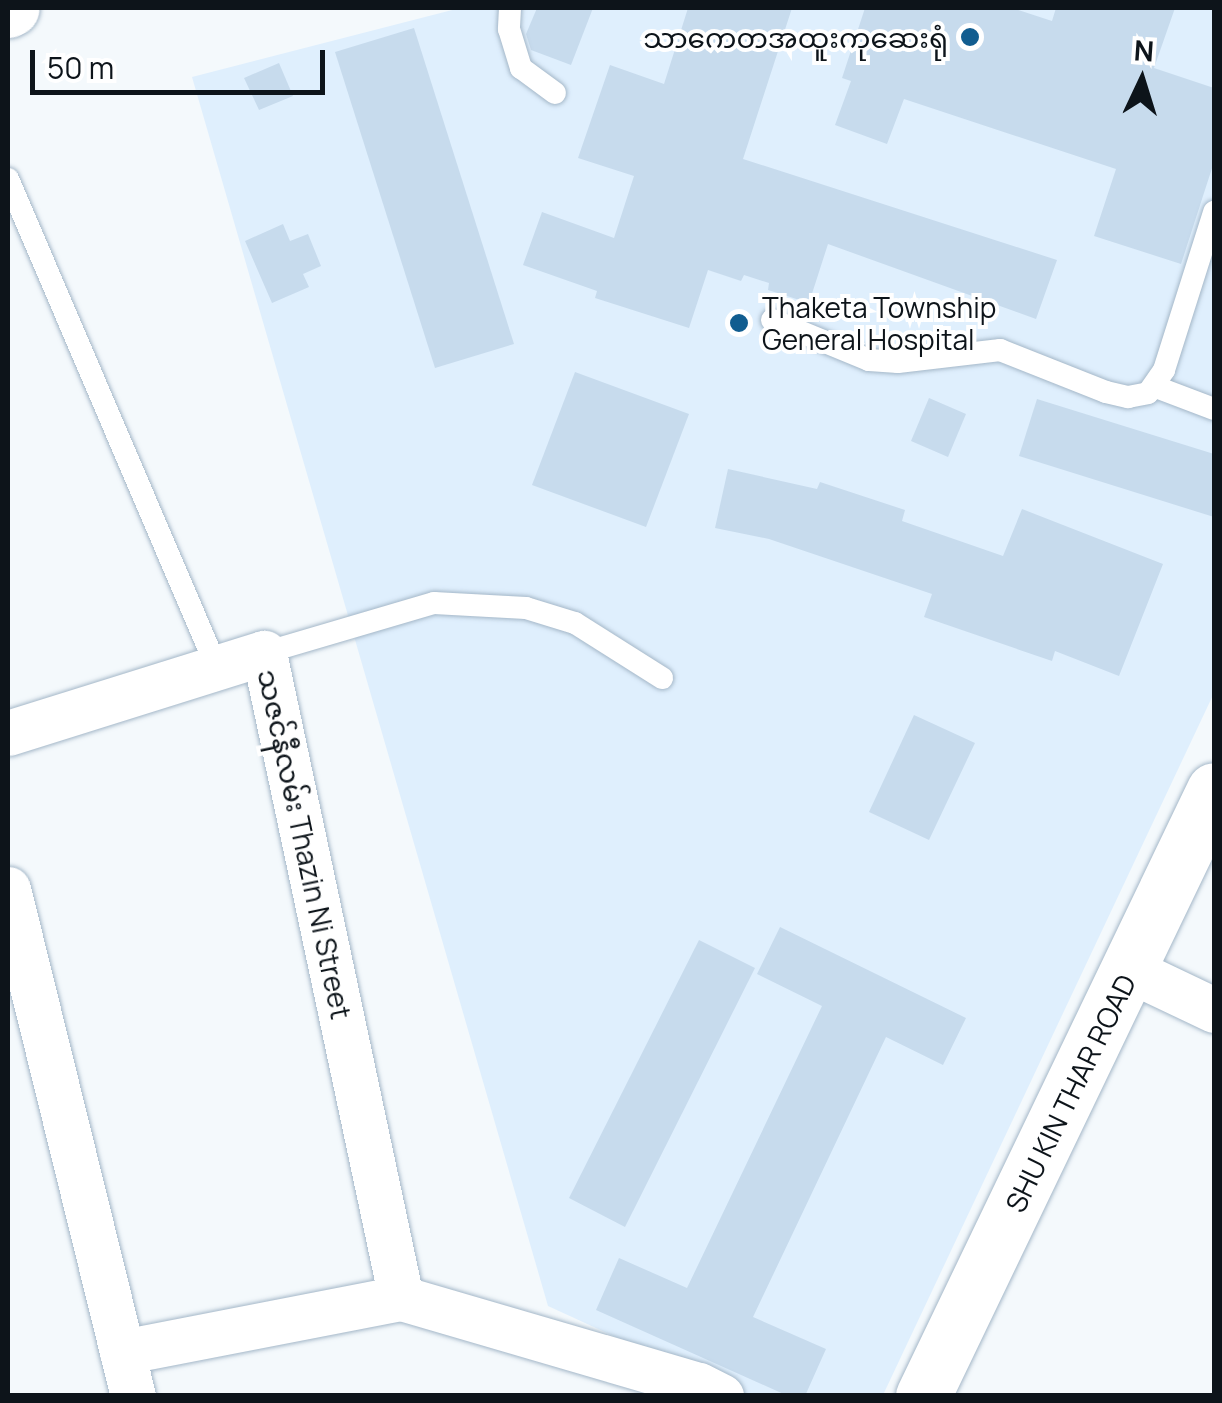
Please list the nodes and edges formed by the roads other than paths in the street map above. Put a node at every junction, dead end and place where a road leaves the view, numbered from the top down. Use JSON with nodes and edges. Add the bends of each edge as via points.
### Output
{"nodes":[{"id":1,"x":510,"y":8,"type":"edge"},
{"id":2,"x":554,"y":93,"type":"dead end"},
{"id":3,"x":8,"y":178,"type":"edge"},
{"id":4,"x":1214,"y":212,"type":"edge"},
{"id":5,"x":772,"y":320,"type":"dead end"},
{"id":6,"x":1156,"y":388,"type":"junction"},
{"id":7,"x":1214,"y":409,"type":"edge"},
{"id":8,"x":264,"y":653,"type":"junction"},
{"id":9,"x":217,"y":668,"type":"junction"},
{"id":10,"x":662,"y":678,"type":"dead end"},
{"id":11,"x":8,"y":733,"type":"edge"},
{"id":12,"x":1214,"y":790,"type":"edge"},
{"id":13,"x":8,"y":889,"type":"edge"},
{"id":14,"x":1130,"y":970,"type":"junction"},
{"id":15,"x":1214,"y":1010,"type":"edge"},
{"id":16,"x":401,"y":1298,"type":"junction"},
{"id":17,"x":122,"y":1352,"type":"junction"},
{"id":18,"x":133,"y":1396,"type":"edge"},
{"id":19,"x":721,"y":1396,"type":"edge"},
{"id":20,"x":923,"y":1396,"type":"edge"}],
"edges":[{"from":1,"to":2,"type":"lane","via":[[521,68]]},
{"from":3,"to":9,"type":"lane"},
{"from":4,"to":6,"type":"lane"},
{"from":5,"to":6,"type":"lane","via":[[869,360],[1000,350],[1106,392],[1128,397]]},
{"from":6,"to":7,"type":"lane"},
{"from":8,"to":9,"type":"street","name":"သဇင်နီလမ်း Thazin Ni Street"},
{"from":8,"to":10,"type":"lane","via":[[434,603],[526,608],[575,623]]},
{"from":8,"to":16,"type":"street","name":"သဇင်နီလမ်း Thazin Ni Street"},
{"from":9,"to":11,"type":"street","name":"သဇင်နီလမ်း Thazin Ni Street"},
{"from":12,"to":14,"type":"street","name":"SHU KIN THAR ROAD"},
{"from":13,"to":17,"type":"street"},
{"from":14,"to":15,"type":"street"},
{"from":14,"to":20,"type":"street","name":"SHU KIN THAR ROAD"},
{"from":16,"to":17,"type":"street"},
{"from":16,"to":19,"type":"street"},
{"from":17,"to":18,"type":"street"}]}
